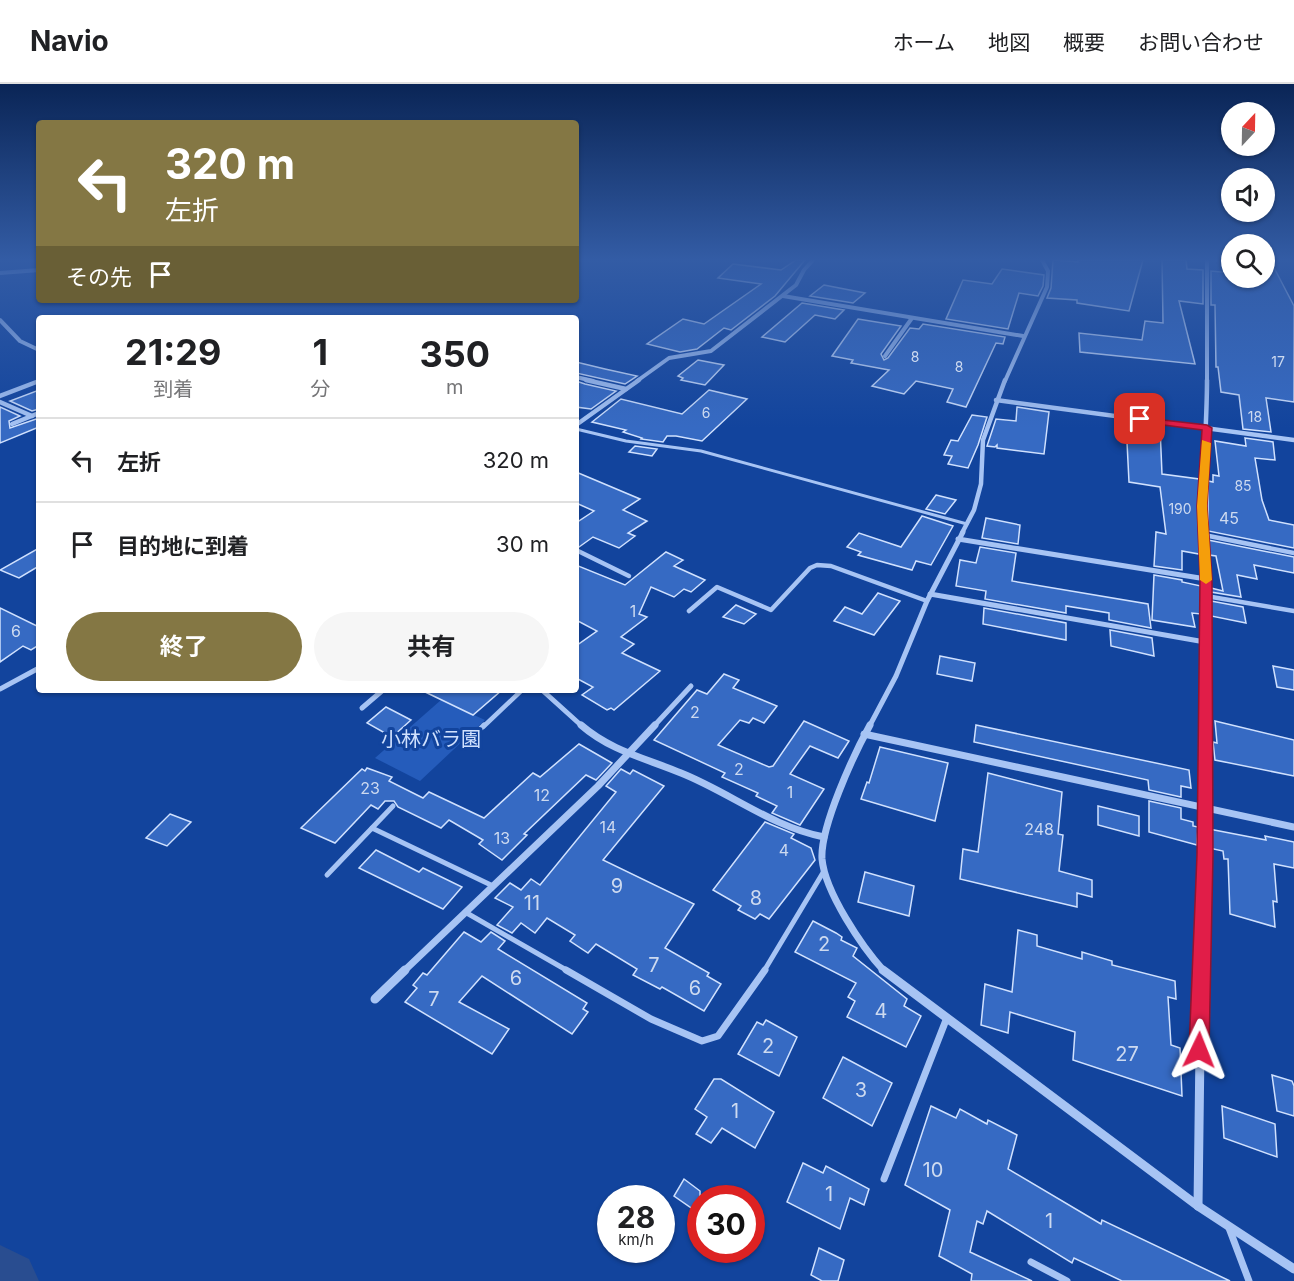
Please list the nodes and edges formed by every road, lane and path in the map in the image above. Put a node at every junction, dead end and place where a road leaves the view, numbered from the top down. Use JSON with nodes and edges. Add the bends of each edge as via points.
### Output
{"nodes":[{"id":1,"x":757,"y":316,"type":"edge"},
{"id":2,"x":899,"y":316,"type":"edge"},
{"id":3,"x":1033,"y":316,"type":"edge"},
{"id":4,"x":1207,"y":316,"type":"edge"},
{"id":5,"x":912,"y":318,"type":"junction"},
{"id":6,"x":0,"y":321,"type":"edge"},
{"id":7,"x":1023,"y":336,"type":"junction"},
{"id":8,"x":36,"y":349,"type":"edge"},
{"id":9,"x":885,"y":356,"type":"dead end"},
{"id":10,"x":579,"y":378,"type":"edge"},
{"id":11,"x":36,"y":382,"type":"edge"},
{"id":12,"x":626,"y":389,"type":"junction"},
{"id":13,"x":0,"y":396,"type":"edge"},
{"id":14,"x":996,"y":400,"type":"junction"},
{"id":15,"x":0,"y":402,"type":"edge"},
{"id":16,"x":36,"y":414,"type":"edge"},
{"id":17,"x":32,"y":416,"type":"junction"},
{"id":18,"x":12,"y":424,"type":"dead end"},
{"id":19,"x":579,"y":425,"type":"edge"},
{"id":20,"x":579,"y":428,"type":"edge"},
{"id":21,"x":1207,"y":428,"type":"junction"},
{"id":22,"x":1294,"y":440,"type":"edge"},
{"id":23,"x":967,"y":524,"type":"junction"},
{"id":24,"x":1204,"y":535,"type":"junction"},
{"id":25,"x":958,"y":539,"type":"junction"},
{"id":26,"x":579,"y":551,"type":"edge"},
{"id":27,"x":1294,"y":552,"type":"edge"},
{"id":28,"x":629,"y":576,"type":"dead end"},
{"id":29,"x":1206,"y":579,"type":"junction"},
{"id":30,"x":1206,"y":596,"type":"junction"},
{"id":31,"x":929,"y":598,"type":"junction"},
{"id":32,"x":689,"y":610,"type":"dead end"},
{"id":33,"x":1294,"y":611,"type":"edge"},
{"id":34,"x":1205,"y":642,"type":"junction"},
{"id":35,"x":36,"y":670,"type":"edge"},
{"id":36,"x":691,"y":686,"type":"dead end"},
{"id":37,"x":0,"y":689,"type":"edge"},
{"id":38,"x":380,"y":693,"type":"edge"},
{"id":39,"x":519,"y":693,"type":"edge"},
{"id":40,"x":545,"y":693,"type":"edge"},
{"id":41,"x":362,"y":708,"type":"dead end"},
{"id":42,"x":475,"y":734,"type":"dead end"},
{"id":43,"x":864,"y":734,"type":"junction"},
{"id":44,"x":629,"y":755,"type":"junction"},
{"id":45,"x":393,"y":806,"type":"dead end"},
{"id":46,"x":1205,"y":809,"type":"junction"},
{"id":47,"x":1294,"y":827,"type":"edge"},
{"id":48,"x":372,"y":828,"type":"junction"},
{"id":49,"x":824,"y":837,"type":"junction"},
{"id":50,"x":824,"y":870,"type":"junction"},
{"id":51,"x":327,"y":875,"type":"dead end"},
{"id":52,"x":493,"y":885,"type":"junction"},
{"id":53,"x":465,"y":912,"type":"junction"},
{"id":54,"x":375,"y":999,"type":"dead end"},
{"id":55,"x":946,"y":1020,"type":"junction"},
{"id":56,"x":884,"y":1179,"type":"dead end"},
{"id":57,"x":1198,"y":1206,"type":"junction"},
{"id":58,"x":1228,"y":1226,"type":"junction"},
{"id":59,"x":1031,"y":1262,"type":"dead end"},
{"id":60,"x":1294,"y":1269,"type":"edge"},
{"id":61,"x":1068,"y":1281,"type":"edge"},
{"id":62,"x":1249,"y":1281,"type":"edge"}],
"edges":[{"from":1,"to":12,"type":"street","via":[[711,351],[669,358]]},
{"from":2,"to":5,"type":"street"},
{"from":3,"to":7,"type":"street"},
{"from":4,"to":21,"type":"street"},
{"from":5,"to":7,"type":"street"},
{"from":5,"to":9,"type":"street"},
{"from":6,"to":8,"type":"street","via":[[20,341]]},
{"from":7,"to":14,"type":"street"},
{"from":10,"to":12,"type":"street"},
{"from":11,"to":13,"type":"street"},
{"from":12,"to":19,"type":"street"},
{"from":14,"to":21,"type":"street"},
{"from":14,"to":23,"type":"street","via":[[983,440],[981,484]]},
{"from":15,"to":17,"type":"street"},
{"from":16,"to":17,"type":"street"},
{"from":17,"to":18,"type":"street"},
{"from":20,"to":23,"type":"lane","via":[[626,441],[700,451]]},
{"from":21,"to":22,"type":"street"},
{"from":21,"to":24,"type":"street"},
{"from":23,"to":25,"type":"street"},
{"from":24,"to":27,"type":"lane"},
{"from":24,"to":29,"type":"street"},
{"from":25,"to":29,"type":"street"},
{"from":25,"to":31,"type":"street"},
{"from":26,"to":28,"type":"lane"},
{"from":29,"to":30,"type":"street"},
{"from":30,"to":33,"type":"lane"},
{"from":30,"to":34,"type":"street"},
{"from":31,"to":32,"type":"lane","via":[[818,565],[810,568],[771,610],[717,587]]},
{"from":31,"to":34,"type":"street"},
{"from":31,"to":43,"type":"street","via":[[896,676]]},
{"from":34,"to":46,"type":"street"},
{"from":35,"to":37,"type":"street"},
{"from":36,"to":44,"type":"street"},
{"from":38,"to":41,"type":"street"},
{"from":39,"to":42,"type":"lane"},
{"from":40,"to":44,"type":"street","via":[[597,739]]},
{"from":43,"to":46,"type":"street"},
{"from":43,"to":49,"type":"street"},
{"from":44,"to":49,"type":"street","via":[[682,773],[799,832]]},
{"from":44,"to":52,"type":"street"},
{"from":45,"to":48,"type":"lane"},
{"from":46,"to":47,"type":"street"},
{"from":46,"to":57,"type":"street"},
{"from":48,"to":51,"type":"lane"},
{"from":48,"to":52,"type":"lane"},
{"from":49,"to":50,"type":"street"},
{"from":50,"to":53,"type":"lane","via":[[780,948],[730,1022],[718,1036],[702,1041],[651,1019]]},
{"from":50,"to":55,"type":"street","via":[[834,898],[872,958],[888,976]]},
{"from":52,"to":53,"type":"street"},
{"from":53,"to":54,"type":"street"},
{"from":55,"to":56,"type":"lane"},
{"from":55,"to":57,"type":"street"},
{"from":57,"to":58,"type":"street"},
{"from":58,"to":60,"type":"street"},
{"from":58,"to":62,"type":"lane"},
{"from":59,"to":61,"type":"lane"}]}
